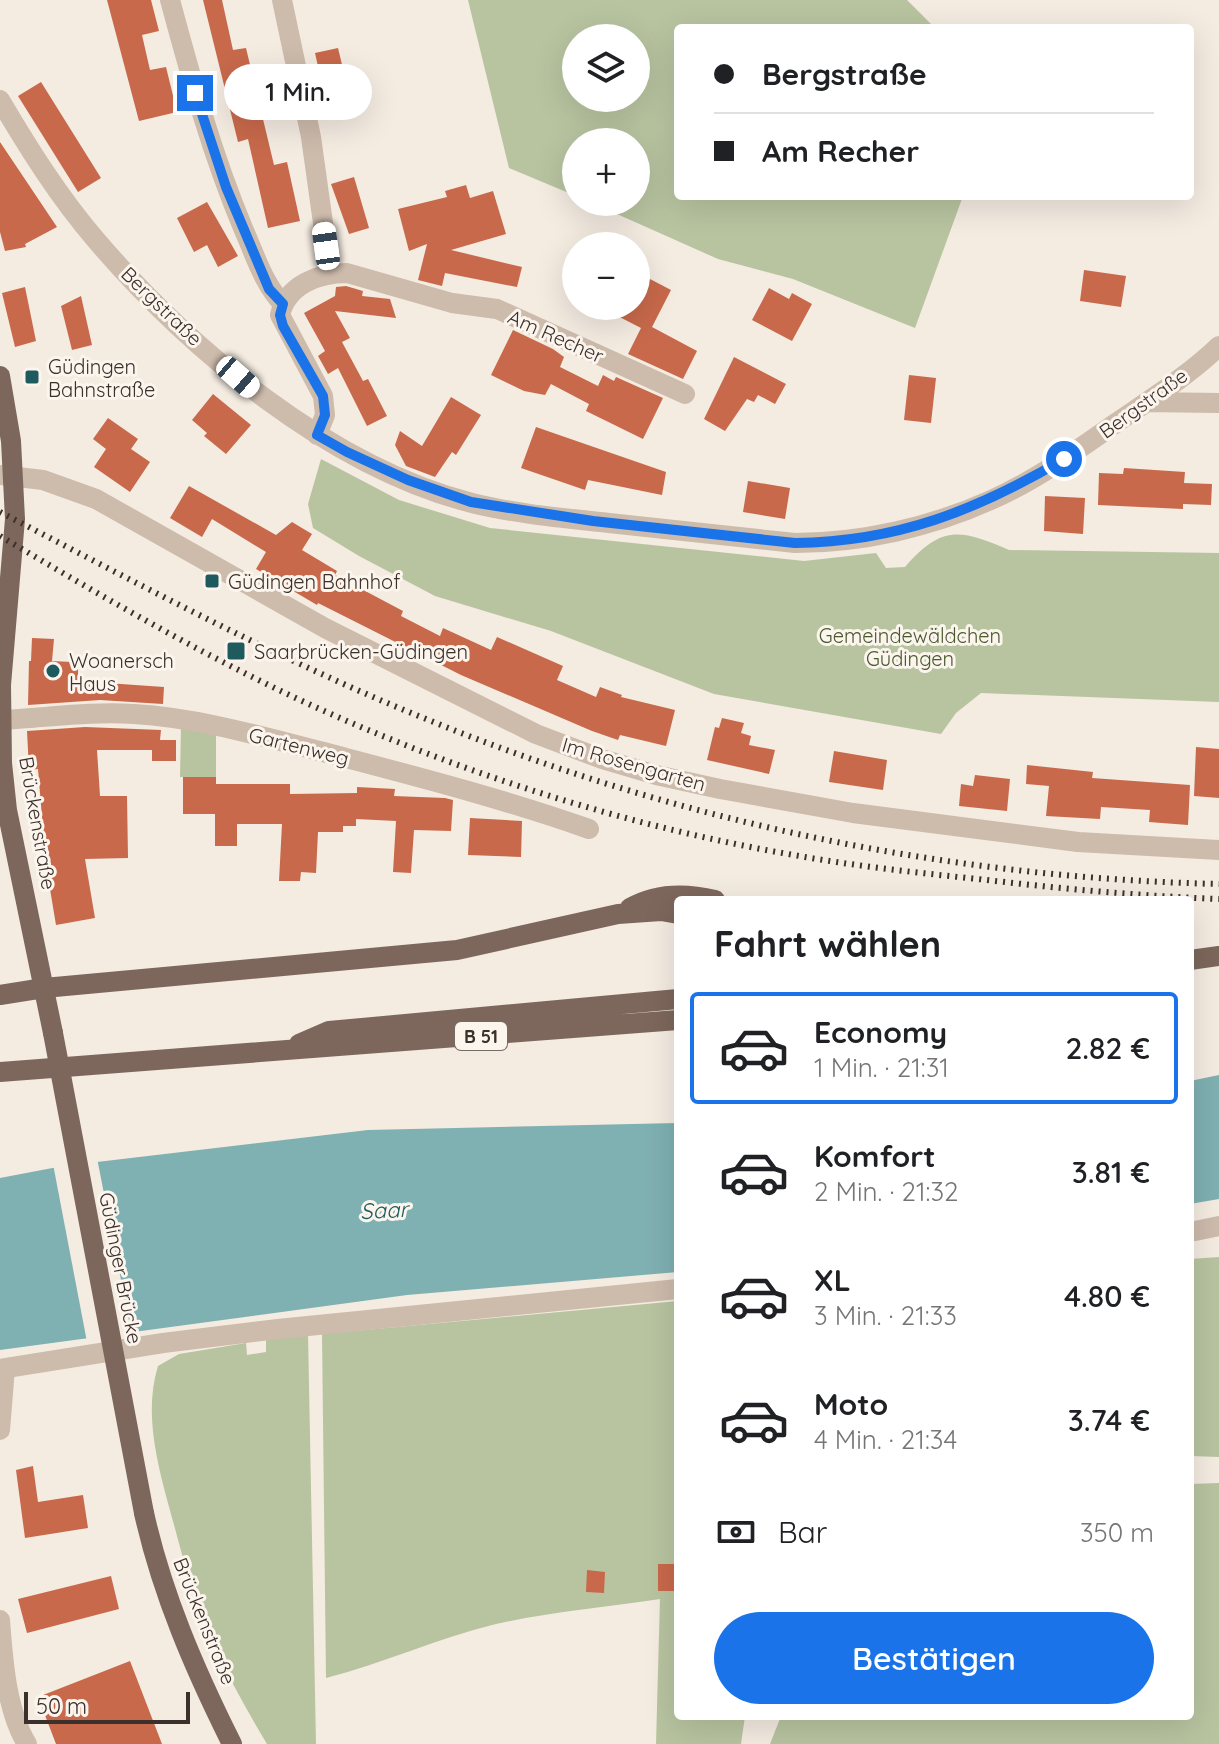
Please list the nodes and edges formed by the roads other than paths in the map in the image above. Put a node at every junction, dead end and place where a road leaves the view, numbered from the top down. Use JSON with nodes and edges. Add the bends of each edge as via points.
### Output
{"nodes":[{"id":1,"x":170,"y":0,"type":"edge"},
{"id":2,"x":282,"y":0,"type":"edge"},
{"id":3,"x":0,"y":100,"type":"edge"},
{"id":4,"x":330,"y":273,"type":"junction"},
{"id":5,"x":283,"y":304,"type":"junction"},
{"id":6,"x":1219,"y":346,"type":"edge"},
{"id":7,"x":0,"y":376,"type":"edge"},
{"id":8,"x":685,"y":394,"type":"dead end"},
{"id":9,"x":1147,"y":402,"type":"junction"},
{"id":10,"x":1219,"y":403,"type":"edge"},
{"id":11,"x":317,"y":435,"type":"junction"},
{"id":12,"x":7,"y":476,"type":"edge"},
{"id":13,"x":2,"y":658,"type":"edge"},
{"id":14,"x":0,"y":720,"type":"edge"},
{"id":15,"x":4,"y":810,"type":"edge"},
{"id":16,"x":589,"y":829,"type":"dead end"},
{"id":17,"x":1219,"y":850,"type":"edge"},
{"id":18,"x":674,"y":896,"type":"edge"},
{"id":19,"x":674,"y":913,"type":"edge"},
{"id":20,"x":618,"y":914,"type":"junction"},
{"id":21,"x":1219,"y":956,"type":"edge"},
{"id":22,"x":1194,"y":959,"type":"edge"},
{"id":23,"x":44,"y":988,"type":"junction"},
{"id":24,"x":0,"y":995,"type":"edge"},
{"id":25,"x":674,"y":999,"type":"edge"},
{"id":26,"x":674,"y":1020,"type":"edge"},
{"id":27,"x":53,"y":1033,"type":"joint"},
{"id":28,"x":284,"y":1051,"type":"junction"},
{"id":29,"x":0,"y":1072,"type":"edge"},
{"id":30,"x":1219,"y":1226,"type":"edge"},
{"id":31,"x":1194,"y":1231,"type":"edge"},
{"id":32,"x":674,"y":1289,"type":"edge"},
{"id":33,"x":3,"y":1368,"type":"edge"},
{"id":34,"x":0,"y":1430,"type":"edge"},
{"id":35,"x":144,"y":1513,"type":"joint"},
{"id":36,"x":0,"y":1620,"type":"edge"},
{"id":37,"x":27,"y":1744,"type":"edge"},
{"id":38,"x":232,"y":1744,"type":"edge"}],
"edges":[{"from":1,"to":5,"type":"street","via":[[226,187],[269,289]]},
{"from":2,"to":4,"type":"street","via":[[311,137]]},
{"from":3,"to":11,"type":"street","name":"Bergstraße","via":[[59,191],[125,272],[255,391]]},
{"from":4,"to":5,"type":"street","via":[[289,293]]},
{"from":4,"to":8,"type":"street","name":"Am Recher","via":[[497,309]]},
{"from":5,"to":11,"type":"street","via":[[283,326],[326,407]]},
{"from":6,"to":9,"type":"street","name":"Bergstraße"},
{"from":7,"to":12,"type":"main road","name":"Brückenstraße","via":[[11,441]]},
{"from":9,"to":10,"type":"street"},
{"from":9,"to":11,"type":"street","name":"Bergstraße","via":[[992,500],[905,529],[829,543],[593,521],[471,502],[408,480]]},
{"from":12,"to":13,"type":"main road","name":"Brückenstraße","via":[[14,545]]},
{"from":12,"to":17,"type":"street","name":"Im Rosengarten","via":[[53,483],[96,499],[325,628],[536,734],[602,759],[853,813],[1078,842]]},
{"from":13,"to":14,"type":"main road","name":"Brückenstraße"},
{"from":14,"to":15,"type":"main road","name":"Brückenstraße"},
{"from":14,"to":16,"type":"street","name":"Gartenweg","via":[[107,713],[203,723],[430,778]]},
{"from":15,"to":23,"type":"main road","name":"Brückenstraße"},
{"from":18,"to":20,"type":"main road","via":[[642,901]]},
{"from":19,"to":20,"type":"main road"},
{"from":20,"to":23,"type":"main road","via":[[457,950]]},
{"from":21,"to":22,"type":"main road"},
{"from":23,"to":24,"type":"main road"},
{"from":23,"to":27,"type":"main road","name":"Brückenstraße"},
{"from":25,"to":28,"type":"main road","via":[[329,1031]]},
{"from":26,"to":28,"type":"main road","number":"B 51"},
{"from":27,"to":35,"type":"main road","name":"Güdinger Brücke","bridge":true},
{"from":28,"to":29,"type":"main road","number":"B 51"},
{"from":30,"to":31,"type":"street"},
{"from":32,"to":33,"type":"street","via":[[278,1329]]},
{"from":33,"to":34,"type":"street"},
{"from":35,"to":38,"type":"main road","name":"Brückenstraße","via":[[192,1663]]},
{"from":36,"to":37,"type":"street","via":[[10,1692]]}]}
